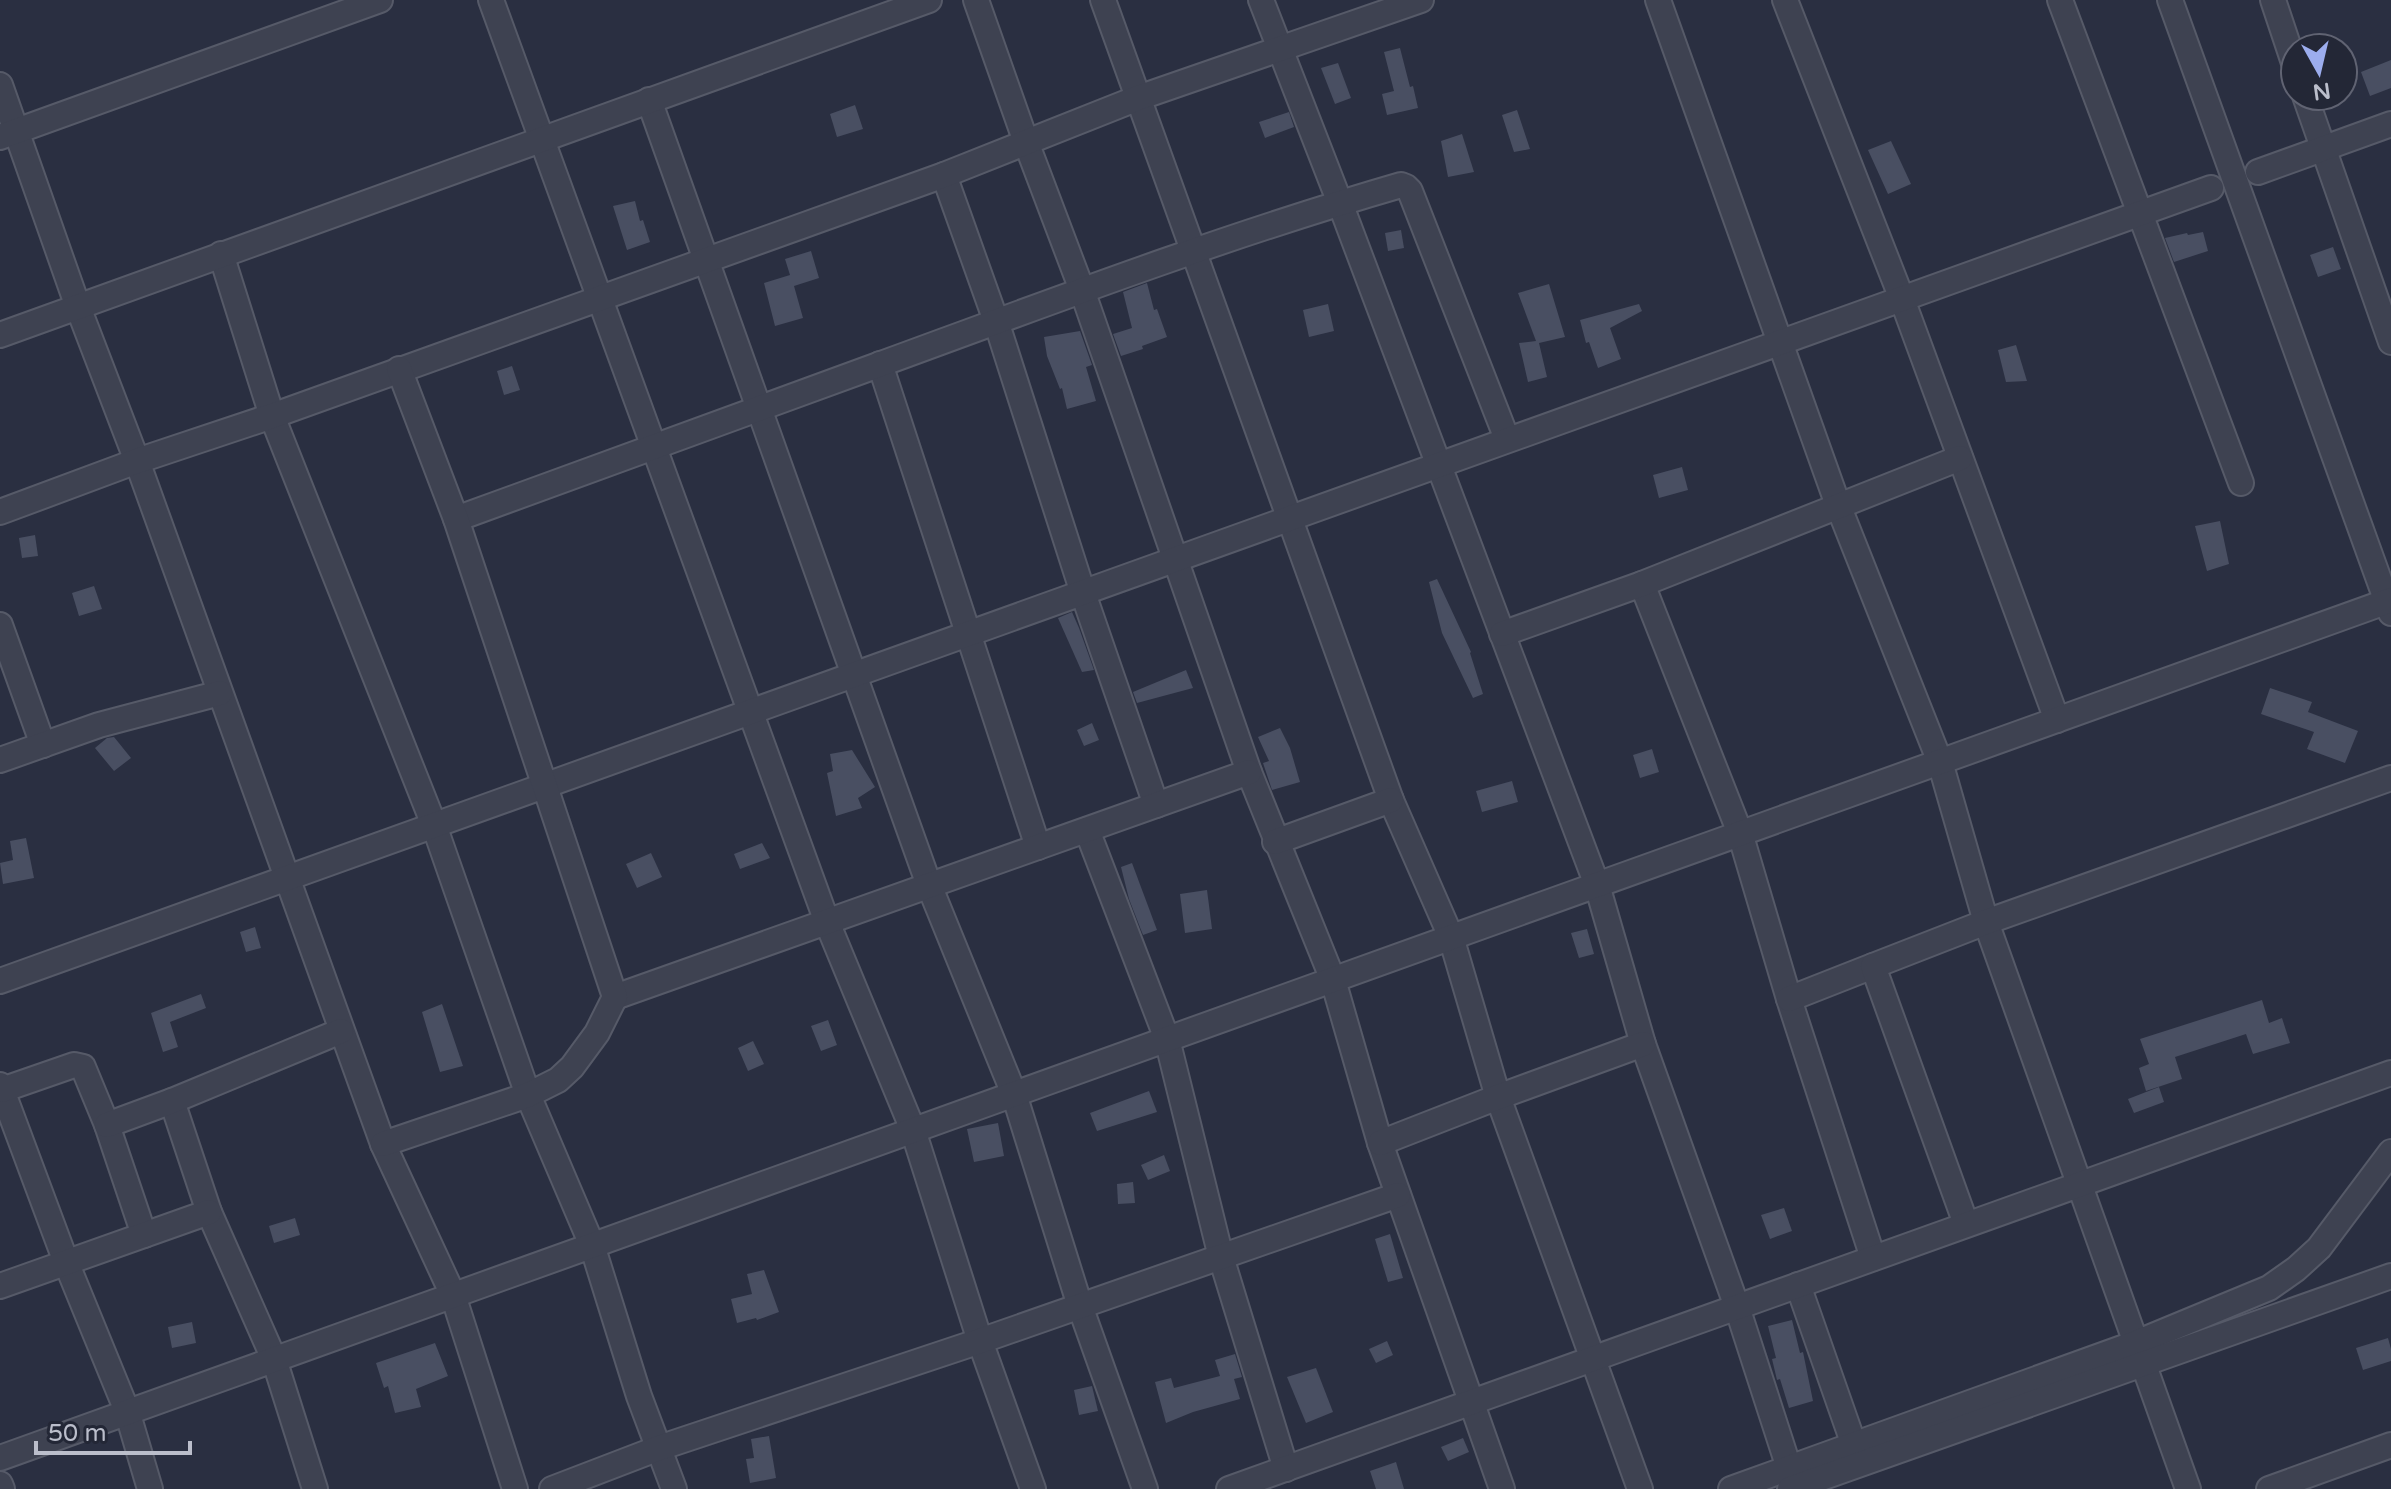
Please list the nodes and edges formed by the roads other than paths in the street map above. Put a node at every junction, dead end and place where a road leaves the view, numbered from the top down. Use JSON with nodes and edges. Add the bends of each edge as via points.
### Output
{"nodes":[{"id":1,"x":380,"y":0,"type":"edge"},
{"id":2,"x":491,"y":0,"type":"edge"},
{"id":3,"x":929,"y":0,"type":"edge"},
{"id":4,"x":976,"y":0,"type":"edge"},
{"id":5,"x":1103,"y":0,"type":"edge"},
{"id":6,"x":1261,"y":0,"type":"edge"},
{"id":7,"x":1421,"y":0,"type":"edge"},
{"id":8,"x":1658,"y":0,"type":"edge"},
{"id":9,"x":1785,"y":0,"type":"edge"},
{"id":10,"x":2060,"y":0,"type":"edge"},
{"id":11,"x":2170,"y":0,"type":"edge"},
{"id":12,"x":2273,"y":0,"type":"edge"},
{"id":13,"x":2284,"y":32,"type":"edge"},
{"id":14,"x":1280,"y":48,"type":"junction"},
{"id":15,"x":0,"y":85,"type":"edge"},
{"id":16,"x":1138,"y":98,"type":"junction"},
{"id":17,"x":649,"y":100,"type":"junction"},
{"id":18,"x":2311,"y":112,"type":"edge"},
{"id":19,"x":2391,"y":124,"type":"edge"},
{"id":20,"x":8,"y":134,"type":"edge"},
{"id":21,"x":542,"y":139,"type":"junction"},
{"id":22,"x":1026,"y":142,"type":"junction"},
{"id":23,"x":2323,"y":148,"type":"junction"},
{"id":24,"x":2258,"y":172,"type":"dead end"},
{"id":25,"x":944,"y":175,"type":"junction"},
{"id":26,"x":2211,"y":188,"type":"dead end"},
{"id":27,"x":1340,"y":203,"type":"junction"},
{"id":28,"x":2139,"y":214,"type":"junction"},
{"id":29,"x":1194,"y":251,"type":"junction"},
{"id":30,"x":221,"y":254,"type":"junction"},
{"id":31,"x":706,"y":259,"type":"junction"},
{"id":32,"x":1082,"y":290,"type":"junction"},
{"id":33,"x":600,"y":298,"type":"junction"},
{"id":34,"x":1902,"y":299,"type":"junction"},
{"id":35,"x":78,"y":307,"type":"junction"},
{"id":36,"x":996,"y":321,"type":"junction"},
{"id":37,"x":0,"y":335,"type":"edge"},
{"id":38,"x":2391,"y":342,"type":"edge"},
{"id":39,"x":1780,"y":343,"type":"junction"},
{"id":40,"x":880,"y":364,"type":"junction"},
{"id":41,"x":399,"y":369,"type":"junction"},
{"id":42,"x":759,"y":407,"type":"junction"},
{"id":43,"x":272,"y":416,"type":"junction"},
{"id":44,"x":1507,"y":439,"type":"junction"},
{"id":45,"x":653,"y":445,"type":"junction"},
{"id":46,"x":1960,"y":458,"type":"junction"},
{"id":47,"x":137,"y":461,"type":"junction"},
{"id":48,"x":1439,"y":465,"type":"junction"},
{"id":49,"x":2241,"y":483,"type":"dead end"},
{"id":50,"x":1838,"y":505,"type":"junction"},
{"id":51,"x":0,"y":512,"type":"edge"},
{"id":52,"x":1290,"y":518,"type":"junction"},
{"id":53,"x":456,"y":519,"type":"junction"},
{"id":54,"x":1174,"y":560,"type":"junction"},
{"id":55,"x":1642,"y":584,"type":"junction"},
{"id":56,"x":1083,"y":593,"type":"junction"},
{"id":57,"x":2390,"y":605,"type":"edge"},
{"id":58,"x":0,"y":625,"type":"edge"},
{"id":59,"x":967,"y":634,"type":"junction"},
{"id":60,"x":1502,"y":634,"type":"junction"},
{"id":61,"x":854,"y":675,"type":"junction"},
{"id":62,"x":220,"y":693,"type":"junction"},
{"id":63,"x":751,"y":712,"type":"junction"},
{"id":64,"x":2057,"y":720,"type":"junction"},
{"id":65,"x":43,"y":745,"type":"junction"},
{"id":66,"x":0,"y":760,"type":"edge"},
{"id":67,"x":1940,"y":762,"type":"junction"},
{"id":68,"x":1249,"y":772,"type":"junction"},
{"id":69,"x":2391,"y":778,"type":"edge"},
{"id":70,"x":546,"y":785,"type":"junction"},
{"id":71,"x":1391,"y":800,"type":"junction"},
{"id":72,"x":1156,"y":805,"type":"junction"},
{"id":73,"x":434,"y":825,"type":"junction"},
{"id":74,"x":1087,"y":830,"type":"junction"},
{"id":75,"x":1740,"y":833,"type":"junction"},
{"id":76,"x":1275,"y":842,"type":"junction"},
{"id":77,"x":1038,"y":847,"type":"junction"},
{"id":78,"x":286,"y":878,"type":"junction"},
{"id":79,"x":929,"y":885,"type":"junction"},
{"id":80,"x":1597,"y":885,"type":"junction"},
{"id":81,"x":827,"y":922,"type":"junction"},
{"id":82,"x":1986,"y":922,"type":"junction"},
{"id":83,"x":1451,"y":937,"type":"junction"},
{"id":84,"x":1873,"y":966,"type":"junction"},
{"id":85,"x":1333,"y":980,"type":"junction"},
{"id":86,"x":0,"y":981,"type":"edge"},
{"id":87,"x":615,"y":997,"type":"junction"},
{"id":88,"x":1789,"y":999,"type":"junction"},
{"id":89,"x":341,"y":1031,"type":"junction"},
{"id":90,"x":1167,"y":1039,"type":"junction"},
{"id":91,"x":1643,"y":1044,"type":"junction"},
{"id":92,"x":2391,"y":1073,"type":"edge"},
{"id":93,"x":1,"y":1088,"type":"edge"},
{"id":94,"x":1014,"y":1094,"type":"junction"},
{"id":95,"x":528,"y":1095,"type":"junction"},
{"id":96,"x":1498,"y":1097,"type":"junction"},
{"id":97,"x":172,"y":1101,"type":"junction"},
{"id":98,"x":107,"y":1125,"type":"junction"},
{"id":99,"x":913,"y":1130,"type":"junction"},
{"id":100,"x":1380,"y":1143,"type":"junction"},
{"id":101,"x":383,"y":1144,"type":"junction"},
{"id":102,"x":2391,"y":1152,"type":"edge"},
{"id":103,"x":2079,"y":1184,"type":"junction"},
{"id":104,"x":1398,"y":1195,"type":"junction"},
{"id":105,"x":209,"y":1212,"type":"junction"},
{"id":106,"x":1966,"y":1224,"type":"junction"},
{"id":107,"x":144,"y":1235,"type":"junction"},
{"id":108,"x":592,"y":1245,"type":"junction"},
{"id":109,"x":1221,"y":1257,"type":"junction"},
{"id":110,"x":1873,"y":1258,"type":"junction"},
{"id":111,"x":66,"y":1262,"type":"junction"},
{"id":112,"x":2391,"y":1276,"type":"edge"},
{"id":113,"x":1798,"y":1285,"type":"junction"},
{"id":114,"x":0,"y":1286,"type":"edge"},
{"id":115,"x":453,"y":1295,"type":"junction"},
{"id":116,"x":1080,"y":1306,"type":"junction"},
{"id":117,"x":1737,"y":1307,"type":"junction"},
{"id":118,"x":980,"y":1341,"type":"junction"},
{"id":119,"x":2140,"y":1354,"type":"junction"},
{"id":120,"x":274,"y":1359,"type":"junction"},
{"id":121,"x":1593,"y":1359,"type":"junction"},
{"id":122,"x":1471,"y":1402,"type":"junction"},
{"id":123,"x":127,"y":1411,"type":"junction"},
{"id":124,"x":1854,"y":1445,"type":"junction"},
{"id":125,"x":2391,"y":1445,"type":"edge"},
{"id":126,"x":659,"y":1448,"type":"junction"},
{"id":127,"x":0,"y":1458,"type":"edge"},
{"id":128,"x":1286,"y":1469,"type":"junction"},
{"id":129,"x":1790,"y":1478,"type":"edge"},
{"id":130,"x":150,"y":1489,"type":"edge"},
{"id":131,"x":315,"y":1489,"type":"edge"},
{"id":132,"x":515,"y":1489,"type":"edge"},
{"id":133,"x":552,"y":1489,"type":"edge"},
{"id":134,"x":674,"y":1489,"type":"edge"},
{"id":135,"x":1033,"y":1489,"type":"edge"},
{"id":136,"x":1145,"y":1489,"type":"edge"},
{"id":137,"x":1229,"y":1489,"type":"edge"},
{"id":138,"x":1502,"y":1489,"type":"edge"},
{"id":139,"x":1640,"y":1489,"type":"edge"},
{"id":140,"x":1731,"y":1489,"type":"edge"},
{"id":141,"x":2188,"y":1489,"type":"edge"},
{"id":142,"x":2269,"y":1489,"type":"edge"}],
"edges":[{"from":1,"to":20,"type":"street"},
{"from":2,"to":21,"type":"street"},
{"from":3,"to":17,"type":"street"},
{"from":4,"to":22,"type":"street"},
{"from":5,"to":16,"type":"street"},
{"from":6,"to":14,"type":"street"},
{"from":7,"to":14,"type":"street"},
{"from":8,"to":39,"type":"street"},
{"from":9,"to":34,"type":"street"},
{"from":10,"to":28,"type":"street"},
{"from":11,"to":57,"type":"street"},
{"from":12,"to":13,"type":"street"},
{"from":14,"to":16,"type":"street"},
{"from":14,"to":27,"type":"street"},
{"from":15,"to":20,"type":"street"},
{"from":16,"to":22,"type":"street"},
{"from":16,"to":29,"type":"street"},
{"from":17,"to":21,"type":"street"},
{"from":17,"to":31,"type":"street"},
{"from":18,"to":23,"type":"street"},
{"from":19,"to":23,"type":"street"},
{"from":20,"to":35,"type":"street"},
{"from":21,"to":30,"type":"street"},
{"from":21,"to":33,"type":"street"},
{"from":22,"to":25,"type":"street"},
{"from":22,"to":32,"type":"street"},
{"from":23,"to":24,"type":"street"},
{"from":23,"to":38,"type":"street"},
{"from":25,"to":31,"type":"street"},
{"from":25,"to":36,"type":"street"},
{"from":26,"to":28,"type":"street"},
{"from":27,"to":29,"type":"street"},
{"from":27,"to":44,"type":"street","via":[[1401,185],[1408,189]]},
{"from":27,"to":48,"type":"street"},
{"from":28,"to":34,"type":"street"},
{"from":28,"to":49,"type":"street"},
{"from":29,"to":32,"type":"street"},
{"from":29,"to":52,"type":"street"},
{"from":30,"to":35,"type":"street"},
{"from":30,"to":43,"type":"street"},
{"from":31,"to":33,"type":"street"},
{"from":31,"to":42,"type":"street"},
{"from":32,"to":36,"type":"street"},
{"from":32,"to":54,"type":"street"},
{"from":33,"to":41,"type":"street"},
{"from":33,"to":45,"type":"street"},
{"from":34,"to":39,"type":"street"},
{"from":34,"to":46,"type":"street"},
{"from":35,"to":37,"type":"street"},
{"from":35,"to":47,"type":"street"},
{"from":36,"to":40,"type":"street"},
{"from":36,"to":56,"type":"street"},
{"from":39,"to":44,"type":"street"},
{"from":39,"to":50,"type":"street"},
{"from":40,"to":42,"type":"street"},
{"from":40,"to":59,"type":"street"},
{"from":41,"to":43,"type":"street"},
{"from":41,"to":53,"type":"street"},
{"from":42,"to":45,"type":"street"},
{"from":42,"to":61,"type":"street"},
{"from":43,"to":47,"type":"street"},
{"from":43,"to":73,"type":"street"},
{"from":44,"to":48,"type":"street"},
{"from":45,"to":53,"type":"street"},
{"from":45,"to":63,"type":"street"},
{"from":46,"to":50,"type":"street"},
{"from":46,"to":64,"type":"street"},
{"from":47,"to":51,"type":"street"},
{"from":47,"to":62,"type":"street"},
{"from":48,"to":52,"type":"street"},
{"from":48,"to":60,"type":"street"},
{"from":50,"to":55,"type":"street"},
{"from":50,"to":67,"type":"street"},
{"from":52,"to":54,"type":"street"},
{"from":52,"to":71,"type":"street"},
{"from":53,"to":70,"type":"street"},
{"from":54,"to":56,"type":"street"},
{"from":54,"to":68,"type":"street"},
{"from":55,"to":60,"type":"street"},
{"from":55,"to":75,"type":"street"},
{"from":56,"to":59,"type":"street"},
{"from":56,"to":72,"type":"street"},
{"from":57,"to":64,"type":"street"},
{"from":58,"to":65,"type":"street"},
{"from":59,"to":61,"type":"street"},
{"from":59,"to":77,"type":"street"},
{"from":60,"to":80,"type":"street"},
{"from":61,"to":63,"type":"street"},
{"from":61,"to":79,"type":"street"},
{"from":62,"to":65,"type":"street"},
{"from":62,"to":78,"type":"street"},
{"from":63,"to":70,"type":"street"},
{"from":63,"to":81,"type":"street"},
{"from":64,"to":67,"type":"street"},
{"from":65,"to":66,"type":"street"},
{"from":67,"to":75,"type":"street"},
{"from":67,"to":82,"type":"street"},
{"from":68,"to":72,"type":"street"},
{"from":68,"to":76,"type":"street"},
{"from":69,"to":82,"type":"street"},
{"from":70,"to":73,"type":"street"},
{"from":70,"to":87,"type":"street"},
{"from":71,"to":76,"type":"street"},
{"from":71,"to":83,"type":"street"},
{"from":72,"to":74,"type":"street"},
{"from":73,"to":78,"type":"street"},
{"from":73,"to":95,"type":"street"},
{"from":74,"to":77,"type":"street"},
{"from":74,"to":90,"type":"street"},
{"from":75,"to":80,"type":"street"},
{"from":75,"to":88,"type":"street"},
{"from":76,"to":85,"type":"street"},
{"from":77,"to":79,"type":"street"},
{"from":78,"to":86,"type":"street"},
{"from":78,"to":89,"type":"street"},
{"from":79,"to":81,"type":"street"},
{"from":79,"to":94,"type":"street"},
{"from":80,"to":83,"type":"street"},
{"from":80,"to":91,"type":"street"},
{"from":81,"to":87,"type":"street"},
{"from":81,"to":99,"type":"street"},
{"from":82,"to":84,"type":"street"},
{"from":82,"to":103,"type":"street"},
{"from":83,"to":85,"type":"street"},
{"from":83,"to":96,"type":"street"},
{"from":84,"to":88,"type":"street"},
{"from":84,"to":106,"type":"street"},
{"from":85,"to":90,"type":"street"},
{"from":85,"to":100,"type":"street"},
{"from":87,"to":95,"type":"street","via":[[572,1067]]},
{"from":88,"to":110,"type":"street"},
{"from":89,"to":97,"type":"street"},
{"from":89,"to":101,"type":"street"},
{"from":90,"to":94,"type":"street"},
{"from":90,"to":109,"type":"street"},
{"from":91,"to":96,"type":"street"},
{"from":91,"to":117,"type":"street"},
{"from":92,"to":103,"type":"street"},
{"from":93,"to":98,"type":"street","via":[[79,1065]]},
{"from":93,"to":111,"type":"street"},
{"from":94,"to":99,"type":"street"},
{"from":94,"to":116,"type":"street"},
{"from":95,"to":101,"type":"street"},
{"from":95,"to":108,"type":"street"},
{"from":96,"to":100,"type":"street"},
{"from":96,"to":121,"type":"street"},
{"from":97,"to":98,"type":"street"},
{"from":97,"to":105,"type":"street"},
{"from":98,"to":107,"type":"street"},
{"from":99,"to":108,"type":"street"},
{"from":99,"to":118,"type":"street"},
{"from":100,"to":104,"type":"street"},
{"from":101,"to":115,"type":"street"},
{"from":102,"to":119,"type":"street","via":[[2319,1248],[2296,1269]]},
{"from":103,"to":106,"type":"street"},
{"from":103,"to":119,"type":"street"},
{"from":104,"to":109,"type":"street"},
{"from":104,"to":122,"type":"street"},
{"from":105,"to":107,"type":"street"},
{"from":105,"to":120,"type":"street"},
{"from":106,"to":110,"type":"street"},
{"from":107,"to":111,"type":"street"},
{"from":108,"to":115,"type":"street"},
{"from":108,"to":126,"type":"street"},
{"from":109,"to":116,"type":"street"},
{"from":109,"to":128,"type":"street"},
{"from":110,"to":113,"type":"street"},
{"from":111,"to":114,"type":"street"},
{"from":111,"to":123,"type":"street"},
{"from":112,"to":119,"type":"street"},
{"from":113,"to":117,"type":"street"},
{"from":113,"to":124,"type":"street"},
{"from":115,"to":120,"type":"street"},
{"from":115,"to":132,"type":"street"},
{"from":116,"to":118,"type":"street"},
{"from":116,"to":136,"type":"street"},
{"from":117,"to":121,"type":"street"},
{"from":117,"to":129,"type":"street"},
{"from":118,"to":126,"type":"street"},
{"from":118,"to":135,"type":"street"},
{"from":119,"to":124,"type":"street"},
{"from":119,"to":129,"type":"street"},
{"from":119,"to":141,"type":"street"},
{"from":120,"to":123,"type":"street"},
{"from":120,"to":131,"type":"street"},
{"from":121,"to":122,"type":"street"},
{"from":121,"to":139,"type":"street"},
{"from":122,"to":128,"type":"street"},
{"from":122,"to":138,"type":"street"},
{"from":123,"to":127,"type":"street"},
{"from":123,"to":130,"type":"street"},
{"from":124,"to":129,"type":"street"},
{"from":125,"to":142,"type":"street"},
{"from":126,"to":133,"type":"street"},
{"from":126,"to":134,"type":"street"},
{"from":128,"to":137,"type":"street"},
{"from":129,"to":140,"type":"street"}]}
